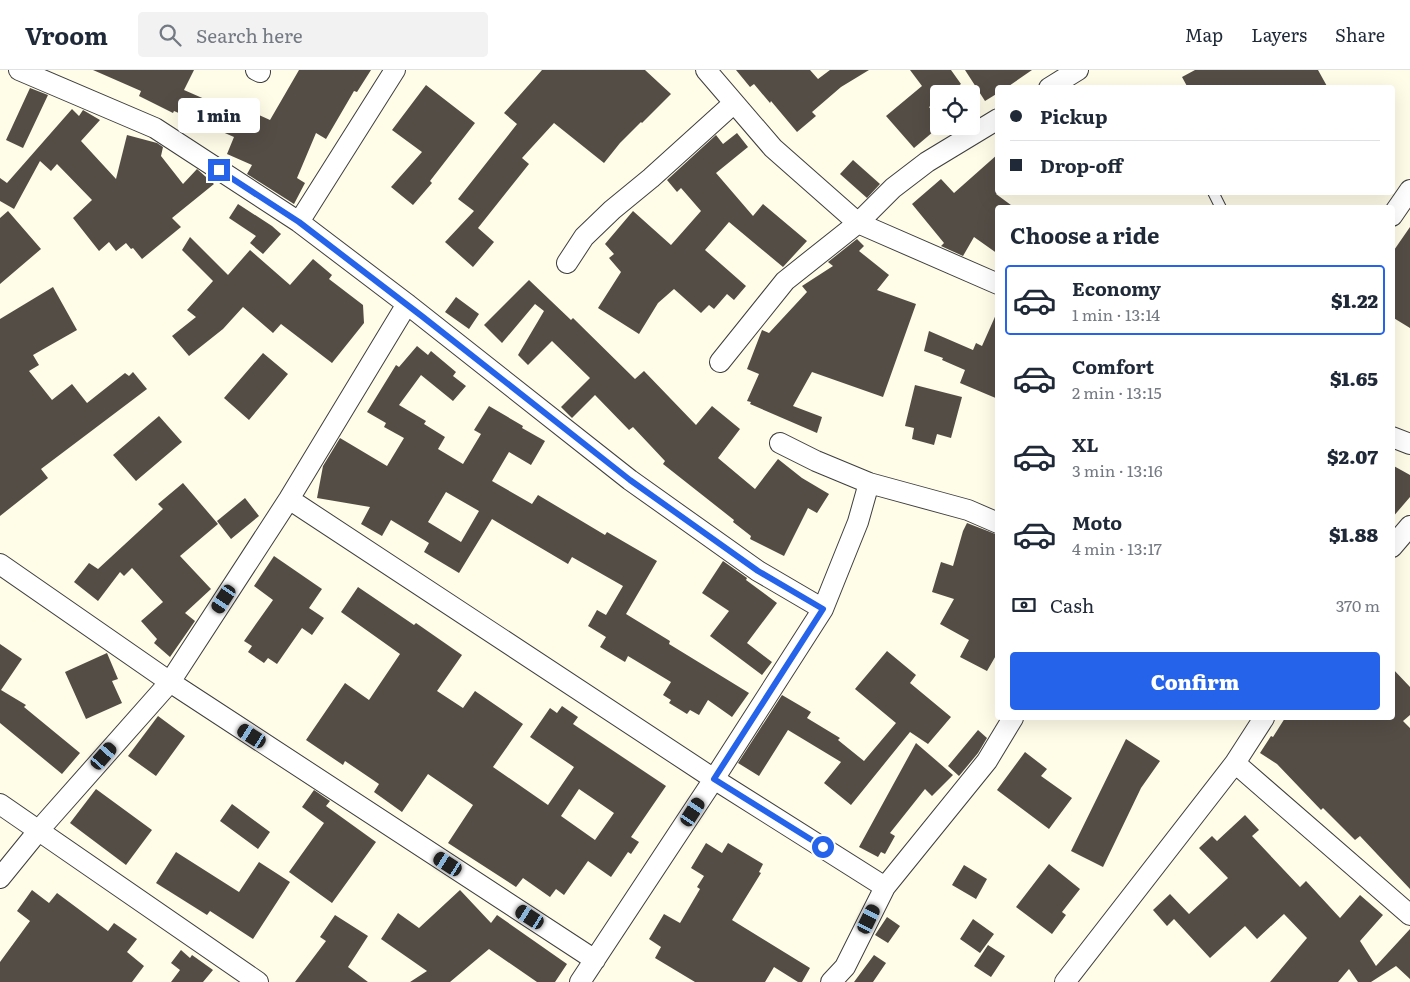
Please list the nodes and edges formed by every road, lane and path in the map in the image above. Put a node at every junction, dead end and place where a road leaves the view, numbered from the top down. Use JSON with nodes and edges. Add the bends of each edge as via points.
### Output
{"nodes":[{"id":1,"x":19,"y":70,"type":"edge"},
{"id":2,"x":396,"y":70,"type":"edge"},
{"id":3,"x":1078,"y":70,"type":"edge"},
{"id":4,"x":714,"y":73,"type":"edge"},
{"id":5,"x":1054,"y":85,"type":"edge"},
{"id":6,"x":734,"y":103,"type":"junction"},
{"id":7,"x":995,"y":121,"type":"edge"},
{"id":8,"x":1410,"y":190,"type":"edge"},
{"id":9,"x":1395,"y":212,"type":"edge"},
{"id":10,"x":299,"y":222,"type":"junction"},
{"id":11,"x":858,"y":224,"type":"junction"},
{"id":12,"x":567,"y":262,"type":"dead end"},
{"id":13,"x":995,"y":283,"type":"edge"},
{"id":14,"x":407,"y":304,"type":"junction"},
{"id":15,"x":720,"y":362,"type":"dead end"},
{"id":16,"x":1395,"y":438,"type":"edge"},
{"id":17,"x":780,"y":443,"type":"dead end"},
{"id":18,"x":1410,"y":444,"type":"edge"},
{"id":19,"x":869,"y":483,"type":"junction"},
{"id":20,"x":289,"y":499,"type":"junction"},
{"id":21,"x":995,"y":522,"type":"edge"},
{"id":22,"x":1410,"y":526,"type":"edge"},
{"id":23,"x":1395,"y":543,"type":"edge"},
{"id":24,"x":0,"y":564,"type":"edge"},
{"id":25,"x":823,"y":609,"type":"junction"},
{"id":26,"x":170,"y":682,"type":"junction"},
{"id":27,"x":1012,"y":720,"type":"edge"},
{"id":28,"x":1263,"y":720,"type":"edge"},
{"id":29,"x":1235,"y":763,"type":"junction"},
{"id":30,"x":714,"y":779,"type":"junction"},
{"id":31,"x":0,"y":804,"type":"edge"},
{"id":32,"x":39,"y":830,"type":"junction"},
{"id":33,"x":0,"y":878,"type":"edge"},
{"id":34,"x":885,"y":887,"type":"junction"},
{"id":35,"x":1410,"y":916,"type":"edge"},
{"id":36,"x":595,"y":960,"type":"junction"},
{"id":37,"x":258,"y":982,"type":"edge"},
{"id":38,"x":580,"y":982,"type":"edge"},
{"id":39,"x":831,"y":982,"type":"edge"},
{"id":40,"x":1065,"y":982,"type":"edge"}],
"edges":[{"from":1,"to":10,"type":"street","via":[[155,128]]},
{"from":2,"to":10,"type":"street"},
{"from":3,"to":5,"type":"street"},
{"from":4,"to":6,"type":"street"},
{"from":6,"to":11,"type":"street","via":[[773,148]]},
{"from":6,"to":12,"type":"street","via":[[612,210],[584,238]]},
{"from":7,"to":11,"type":"street","via":[[927,162],[893,188]]},
{"from":8,"to":9,"type":"street"},
{"from":10,"to":14,"type":"street"},
{"from":11,"to":13,"type":"street"},
{"from":11,"to":15,"type":"street","via":[[785,281]]},
{"from":14,"to":20,"type":"street"},
{"from":14,"to":25,"type":"street","via":[[630,480],[758,571]]},
{"from":16,"to":18,"type":"street"},
{"from":17,"to":19,"type":"street"},
{"from":19,"to":21,"type":"street","via":[[968,510]]},
{"from":19,"to":25,"type":"street","via":[[858,522]]},
{"from":20,"to":26,"type":"street"},
{"from":20,"to":30,"type":"street"},
{"from":22,"to":23,"type":"street"},
{"from":24,"to":26,"type":"street"},
{"from":25,"to":30,"type":"street"},
{"from":26,"to":32,"type":"street"},
{"from":26,"to":36,"type":"street"},
{"from":27,"to":34,"type":"street","via":[[987,760]]},
{"from":28,"to":29,"type":"street"},
{"from":29,"to":35,"type":"street"},
{"from":29,"to":40,"type":"street"},
{"from":30,"to":34,"type":"street"},
{"from":30,"to":36,"type":"street"},
{"from":31,"to":32,"type":"street"},
{"from":32,"to":33,"type":"street"},
{"from":32,"to":37,"type":"street"},
{"from":34,"to":39,"type":"street","via":[[846,967]]},
{"from":36,"to":38,"type":"street"}]}
